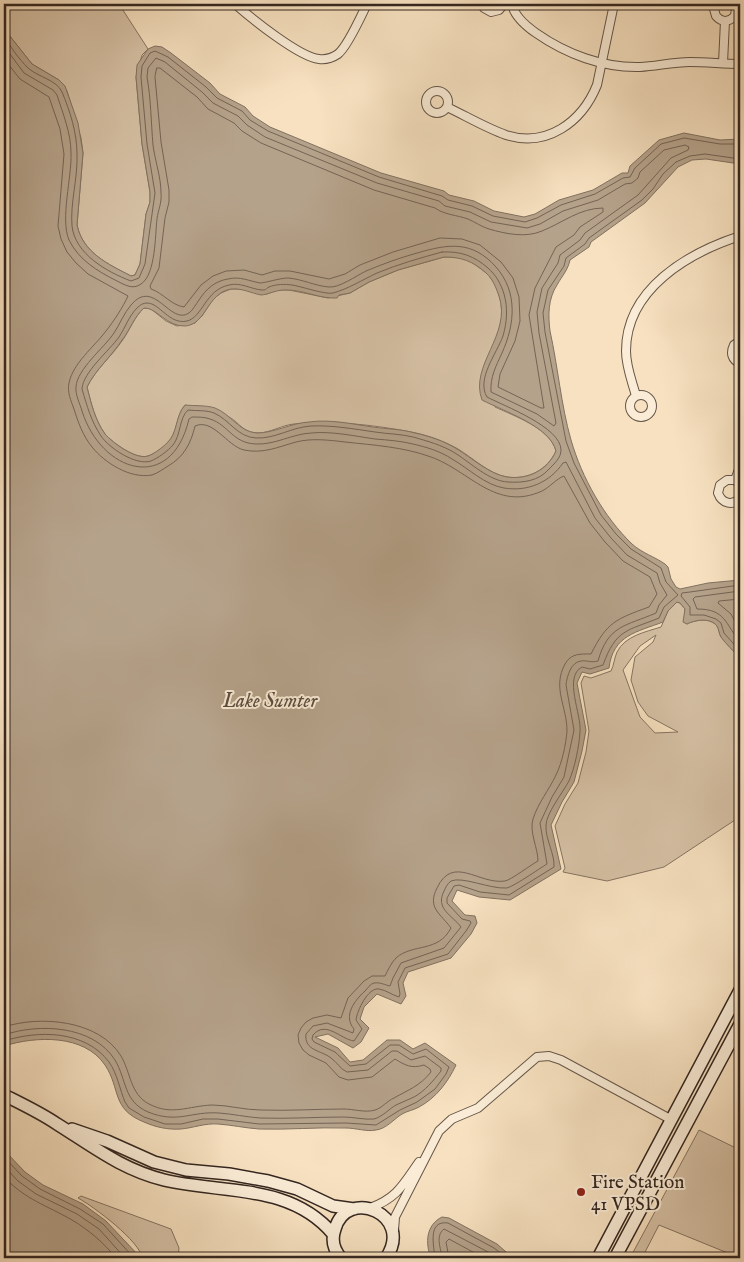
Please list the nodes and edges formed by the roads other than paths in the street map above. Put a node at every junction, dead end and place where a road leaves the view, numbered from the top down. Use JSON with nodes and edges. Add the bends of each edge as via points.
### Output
{"nodes":[{"id":1,"x":235,"y":4,"type":"edge"},
{"id":2,"x":367,"y":4,"type":"edge"},
{"id":3,"x":482,"y":4,"type":"edge"},
{"id":4,"x":504,"y":4,"type":"edge"},
{"id":5,"x":512,"y":4,"type":"edge"},
{"id":6,"x":614,"y":4,"type":"edge"},
{"id":7,"x":716,"y":4,"type":"edge"},
{"id":8,"x":735,"y":4,"type":"edge"},
{"id":9,"x":725,"y":21,"type":"junction"},
{"id":10,"x":602,"y":62,"type":"junction"},
{"id":11,"x":723,"y":63,"type":"junction"},
{"id":12,"x":740,"y":64,"type":"edge"},
{"id":13,"x":447,"y":107,"type":"dead end"},
{"id":14,"x":740,"y":236,"type":"edge"},
{"id":15,"x":740,"y":341,"type":"edge"},
{"id":16,"x":740,"y":363,"type":"edge"},
{"id":17,"x":636,"y":396,"type":"dead end"},
{"id":18,"x":740,"y":467,"type":"edge"},
{"id":19,"x":738,"y":482,"type":"edge"},
{"id":20,"x":740,"y":498,"type":"edge"},
{"id":21,"x":740,"y":990,"type":"edge"},
{"id":22,"x":740,"y":1024,"type":"edge"},
{"id":23,"x":5,"y":1096,"type":"edge"},
{"id":24,"x":672,"y":1120,"type":"junction"},
{"id":25,"x":56,"y":1123,"type":"junction"},
{"id":26,"x":686,"y":1127,"type":"junction"},
{"id":27,"x":429,"y":1148,"type":"junction"},
{"id":28,"x":370,"y":1208,"type":"junction"},
{"id":29,"x":354,"y":1209,"type":"junction"},
{"id":30,"x":333,"y":1234,"type":"junction"},
{"id":31,"x":393,"y":1238,"type":"junction"},
{"id":32,"x":337,"y":1255,"type":"edge"},
{"id":33,"x":386,"y":1258,"type":"edge"},
{"id":34,"x":396,"y":1258,"type":"edge"},
{"id":35,"x":598,"y":1258,"type":"edge"},
{"id":36,"x":615,"y":1258,"type":"edge"}],
"edges":[{"from":1,"to":2,"type":"street","via":[[277,37],[322,60],[343,48]]},
{"from":3,"to":4,"type":"street","via":[[487,11],[495,12]]},
{"from":5,"to":10,"type":"street","via":[[521,20],[542,38],[578,56]]},
{"from":6,"to":10,"type":"street"},
{"from":7,"to":9,"type":"street","via":[[716,16]]},
{"from":8,"to":9,"type":"street","via":[[735,16]]},
{"from":9,"to":11,"type":"street"},
{"from":10,"to":11,"type":"street","via":[[624,67]]},
{"from":10,"to":13,"type":"street","via":[[595,90],[581,114],[564,128],[543,136],[507,135]]},
{"from":11,"to":12,"type":"street"},
{"from":14,"to":17,"type":"street","via":[[688,260],[658,281],[640,302],[631,320],[626,350]]},
{"from":15,"to":16,"type":"street","via":[[732,353]]},
{"from":18,"to":19,"type":"street"},
{"from":19,"to":20,"type":"street","via":[[723,482],[718,493],[729,503]]},
{"from":21,"to":24,"type":"main road"},
{"from":22,"to":26,"type":"main road"},
{"from":23,"to":25,"type":"main road"},
{"from":24,"to":26,"type":"main road"},
{"from":24,"to":27,"type":"street","via":[[561,1060],[543,1056],[531,1061],[478,1108],[445,1124]]},
{"from":24,"to":35,"type":"main road"},
{"from":25,"to":29,"type":"main road","via":[[108,1141],[154,1162],[186,1170],[268,1181],[297,1189],[333,1206]]},
{"from":25,"to":30,"type":"main road","via":[[96,1151],[129,1168],[163,1180],[264,1194],[295,1204],[323,1222]]},
{"from":26,"to":36,"type":"main road"},
{"from":27,"to":28,"type":"street","via":[[397,1193]]},
{"from":27,"to":31,"type":"street","via":[[395,1217]]},
{"from":28,"to":29,"type":"main road"},
{"from":28,"to":31,"type":"main road","via":[[386,1218]]},
{"from":29,"to":30,"type":"main road","via":[[340,1219]]},
{"from":30,"to":32,"type":"main road"},
{"from":31,"to":33,"type":"main road"},
{"from":31,"to":34,"type":"main road"}]}
